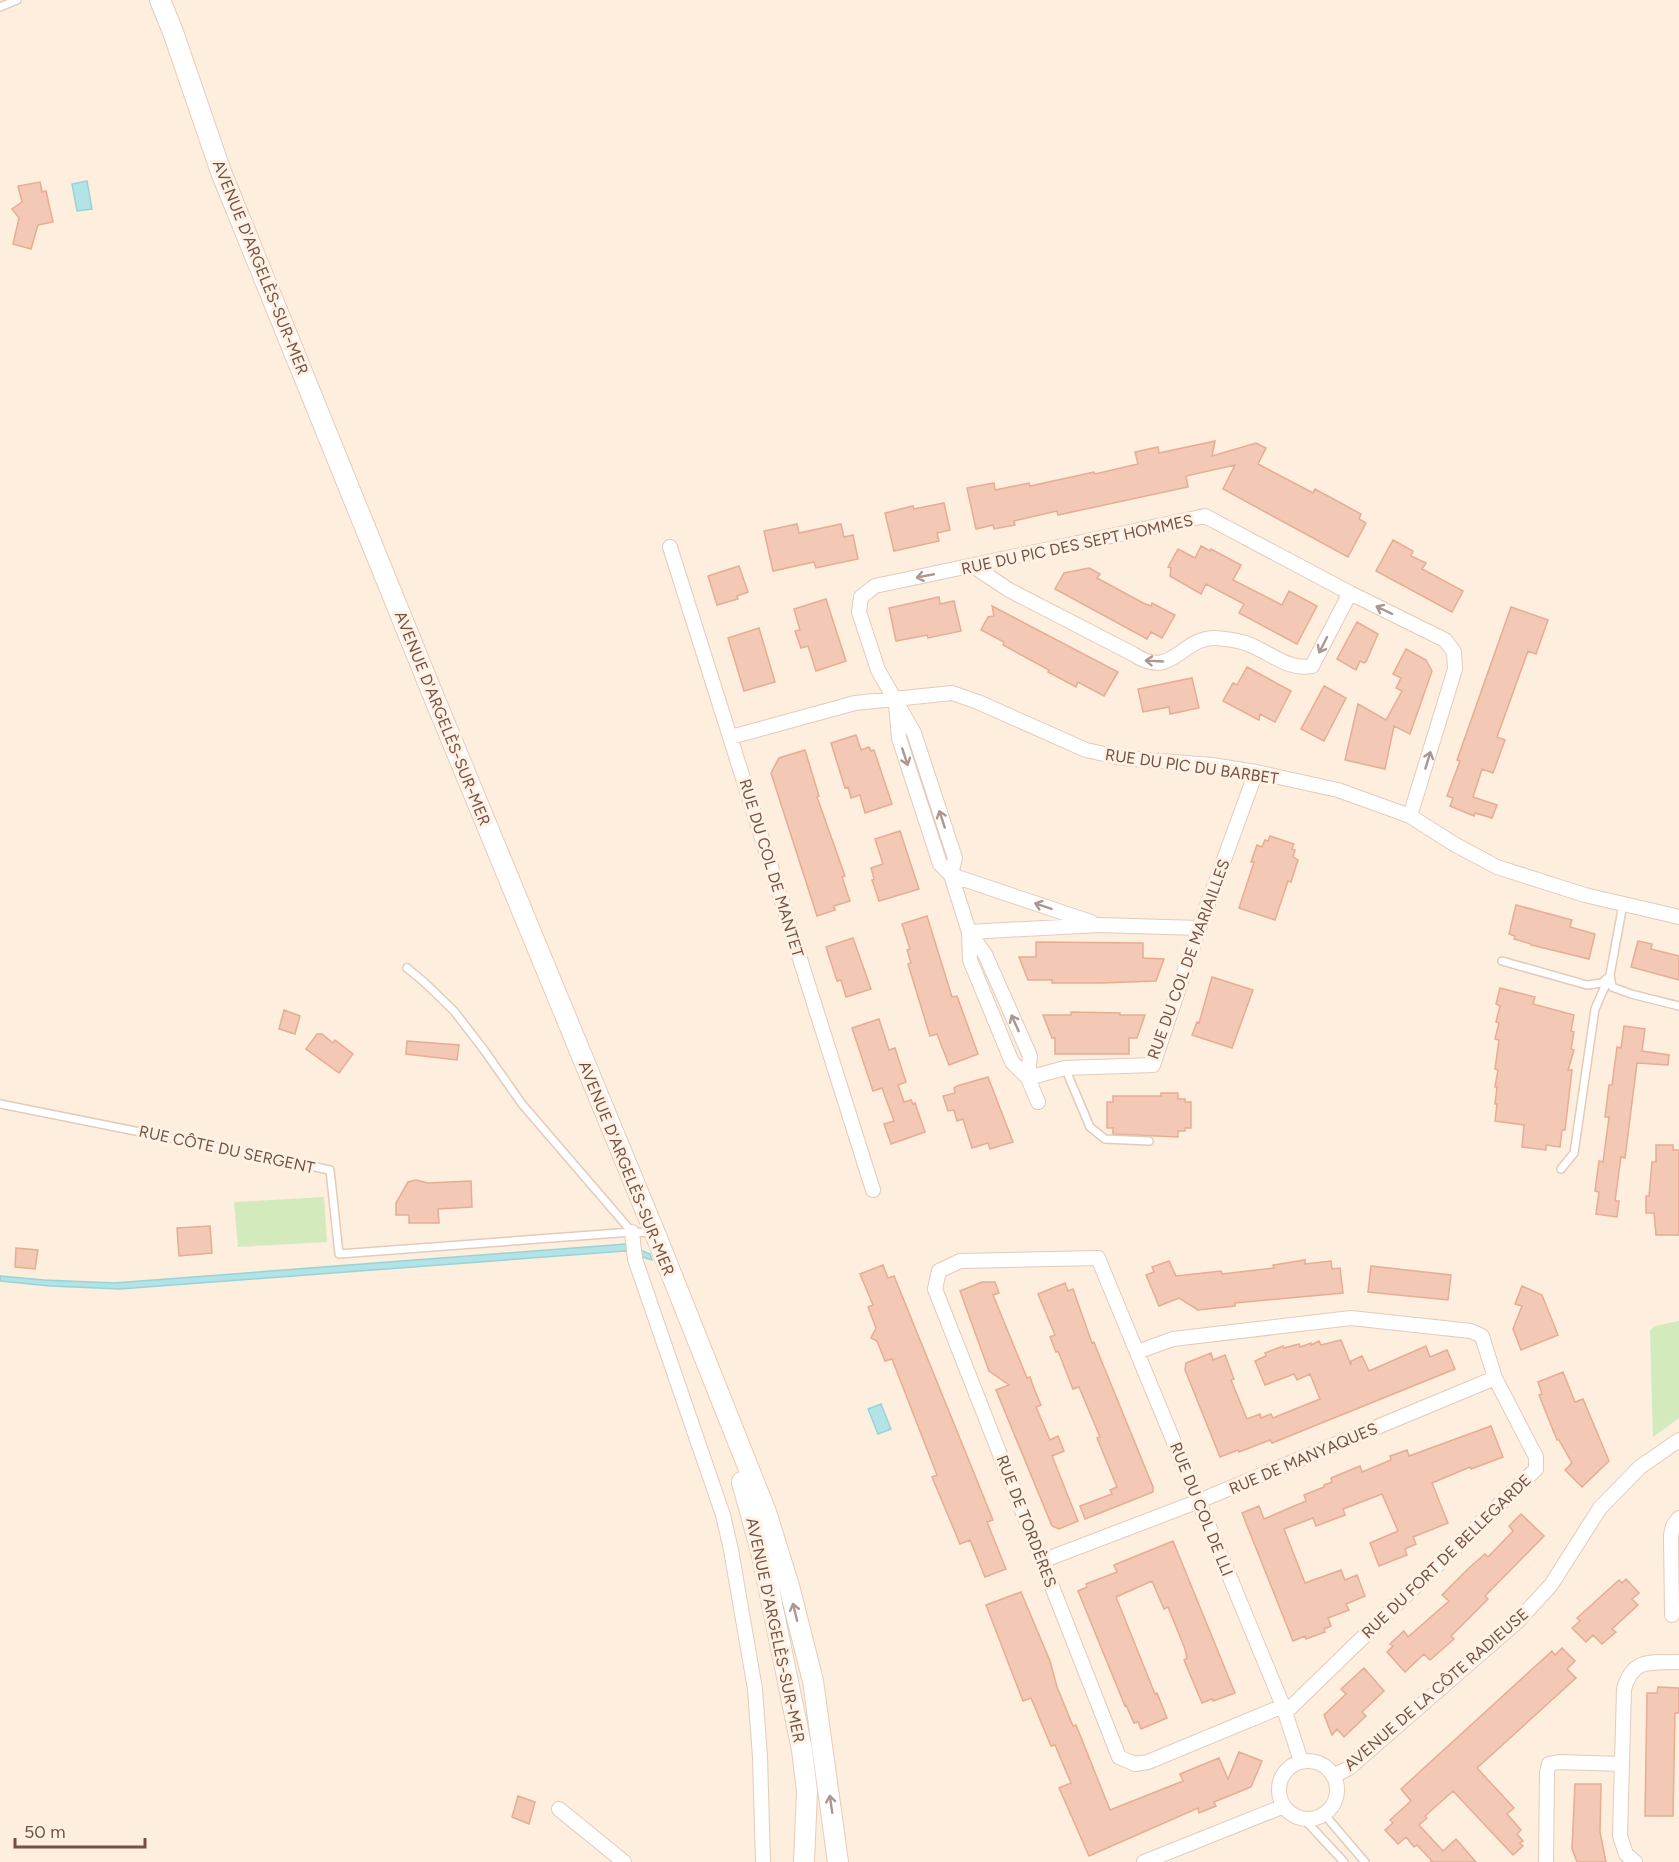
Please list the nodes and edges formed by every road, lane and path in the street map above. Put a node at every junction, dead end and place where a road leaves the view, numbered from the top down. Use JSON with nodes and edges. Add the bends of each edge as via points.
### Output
{"nodes":[{"id":1,"x":17,"y":0,"type":"edge"},
{"id":2,"x":160,"y":0,"type":"edge"},
{"id":3,"x":168,"y":0,"type":"edge"},
{"id":4,"x":0,"y":7,"type":"edge"},
{"id":5,"x":173,"y":32,"type":"junction"},
{"id":6,"x":670,"y":547,"type":"dead end"},
{"id":7,"x":973,"y":566,"type":"junction"},
{"id":8,"x":1350,"y":593,"type":"junction"},
{"id":9,"x":896,"y":699,"type":"junction"},
{"id":10,"x":730,"y":737,"type":"junction"},
{"id":11,"x":1256,"y":772,"type":"junction"},
{"id":12,"x":1410,"y":816,"type":"junction"},
{"id":13,"x":951,"y":875,"type":"junction"},
{"id":14,"x":1623,"y":904,"type":"junction"},
{"id":15,"x":1679,"y":917,"type":"edge"},
{"id":16,"x":1099,"y":925,"type":"junction"},
{"id":17,"x":1199,"y":928,"type":"junction"},
{"id":18,"x":969,"y":932,"type":"junction"},
{"id":19,"x":1502,"y":961,"type":"dead end"},
{"id":20,"x":407,"y":968,"type":"dead end"},
{"id":21,"x":1610,"y":975,"type":"junction"},
{"id":22,"x":1679,"y":1006,"type":"edge"},
{"id":23,"x":1065,"y":1068,"type":"junction"},
{"id":24,"x":1028,"y":1078,"type":"junction"},
{"id":25,"x":1038,"y":1102,"type":"dead end"},
{"id":26,"x":0,"y":1104,"type":"edge"},
{"id":27,"x":1149,"y":1141,"type":"dead end"},
{"id":28,"x":1561,"y":1169,"type":"dead end"},
{"id":29,"x":873,"y":1190,"type":"dead end"},
{"id":30,"x":632,"y":1232,"type":"junction"},
{"id":31,"x":655,"y":1233,"type":"junction"},
{"id":32,"x":1098,"y":1258,"type":"joint"},
{"id":33,"x":1137,"y":1352,"type":"junction"},
{"id":34,"x":1495,"y":1378,"type":"junction"},
{"id":35,"x":721,"y":1401,"type":"junction"},
{"id":36,"x":1679,"y":1440,"type":"edge"},
{"id":37,"x":1199,"y":1501,"type":"junction"},
{"id":38,"x":1679,"y":1518,"type":"edge"},
{"id":39,"x":1042,"y":1561,"type":"junction"},
{"id":40,"x":1672,"y":1615,"type":"dead end"},
{"id":41,"x":1679,"y":1662,"type":"edge"},
{"id":42,"x":1284,"y":1709,"type":"junction"},
{"id":43,"x":1301,"y":1761,"type":"junction"},
{"id":44,"x":1622,"y":1764,"type":"junction"},
{"id":45,"x":1333,"y":1776,"type":"junction"},
{"id":46,"x":1284,"y":1806,"type":"junction"},
{"id":47,"x":559,"y":1809,"type":"dead end"},
{"id":48,"x":1324,"y":1814,"type":"junction"},
{"id":49,"x":1303,"y":1818,"type":"junction"},
{"id":50,"x":624,"y":1862,"type":"edge"},
{"id":51,"x":763,"y":1862,"type":"edge"},
{"id":52,"x":804,"y":1862,"type":"edge"},
{"id":53,"x":838,"y":1862,"type":"edge"},
{"id":54,"x":1144,"y":1862,"type":"edge"},
{"id":55,"x":1344,"y":1862,"type":"edge"},
{"id":56,"x":1365,"y":1862,"type":"edge"},
{"id":57,"x":1546,"y":1862,"type":"edge"},
{"id":58,"x":1635,"y":1862,"type":"edge"}],
"edges":[{"from":1,"to":4,"type":"lane"},
{"from":2,"to":5,"type":"main road","name":"AVENUE D'ARGELÈS-SUR-MER"},
{"from":3,"to":5,"type":"main road","name":"AVENUE D'ARGELÈS-SUR-MER"},
{"from":5,"to":31,"type":"main road","name":"AVENUE D'ARGELÈS-SUR-MER","via":[[221,172]]},
{"from":6,"to":10,"type":"street","name":"RUE DU COL DE MANTET"},
{"from":7,"to":8,"type":"street","name":"RUE DU PIC DES SEPT HOMMES","via":[[1206,516]]},
{"from":8,"to":7,"type":"street","one_way":true,"via":[[1312,666],[1290,665],[1246,643],[1214,638],[1190,645],[1167,662],[1147,663],[1009,590]]},
{"from":7,"to":9,"type":"street","name":"RUE DU PIC DES SEPT HOMMES","one_way":true,"via":[[875,586],[861,597],[859,612],[878,670]]},
{"from":12,"to":8,"type":"street","name":"RUE DU PIC DES SEPT HOMMES","one_way":true,"via":[[1455,669],[1454,652],[1445,640]]},
{"from":9,"to":10,"type":"street","name":"RUE DU PIC DU BARBET","via":[[855,703]]},
{"from":9,"to":11,"type":"street","name":"RUE DU PIC DU BARBET","via":[[952,693],[1086,750],[1122,758]]},
{"from":9,"to":13,"type":"street","via":[[899,738],[940,864]]},
{"from":10,"to":29,"type":"street","name":"RUE DU COL DE MANTET"},
{"from":11,"to":12,"type":"street","name":"RUE DU PIC DU BARBET","via":[[1338,790]]},
{"from":11,"to":17,"type":"street","name":"RUE DU COL DE MARIAILLES"},
{"from":12,"to":14,"type":"street","name":"RUE DU PIC DU BARBET","via":[[1497,867]]},
{"from":16,"to":13,"type":"street","one_way":true},
{"from":13,"to":18,"type":"street"},
{"from":14,"to":15,"type":"street","name":"RUE DU PIC DU BARBET"},
{"from":14,"to":21,"type":"lane"},
{"from":16,"to":17,"type":"street"},
{"from":16,"to":18,"type":"street"},
{"from":17,"to":23,"type":"street","name":"RUE DU COL DE MARIAILLES","via":[[1153,1065]]},
{"from":18,"to":24,"type":"street","via":[[970,960],[1007,1052]]},
{"from":19,"to":21,"type":"lane","via":[[1587,985],[1602,983]]},
{"from":20,"to":30,"type":"lane","via":[[454,1011],[522,1104]]},
{"from":21,"to":22,"type":"lane","via":[[1612,987]]},
{"from":21,"to":28,"type":"lane","via":[[1595,1009],[1574,1153]]},
{"from":23,"to":24,"type":"street","name":"RUE DU COL DE MARIAILLES"},
{"from":23,"to":27,"type":"lane","via":[[1090,1127],[1105,1139]]},
{"from":24,"to":25,"type":"street"},
{"from":26,"to":30,"type":"lane","name":"RUE CÔTE DU SERGENT","via":[[330,1170],[339,1254]]},
{"from":30,"to":31,"type":"lane"},
{"from":30,"to":51,"type":"street","via":[[635,1259],[723,1515],[731,1550],[755,1689]]},
{"from":31,"to":35,"type":"main road","name":"AVENUE D'ARGELÈS-SUR-MER"},
{"from":32,"to":33,"type":"street","name":"RUE DU COL DE LLI"},
{"from":32,"to":39,"type":"street","name":"RUE DE TORDÈRES","via":[[960,1261],[939,1271],[935,1289]]},
{"from":33,"to":34,"type":"street","name":"RUE DU FORT DE BELLEGARDE","via":[[1173,1339],[1351,1318],[1472,1331],[1482,1336]]},
{"from":33,"to":37,"type":"street","name":"RUE DU COL DE LLI"},
{"from":34,"to":37,"type":"street","name":"RUE DE MANYAQUES"},
{"from":34,"to":42,"type":"street","name":"RUE DU FORT DE BELLEGARDE","via":[[1536,1456],[1536,1469]]},
{"from":35,"to":52,"type":"main road","name":"AVENUE D'ARGELÈS-SUR-MER","via":[[762,1555],[802,1750],[807,1791]]},
{"from":53,"to":35,"type":"main road","name":"AVENUE D'ARGELÈS-SUR-MER","one_way":true,"via":[[813,1681],[766,1512]]},
{"from":36,"to":45,"type":"street","name":"AVENUE DE LA CÔTE RADIEUSE","via":[[1640,1467],[1600,1508],[1551,1585],[1517,1622],[1349,1768]]},
{"from":37,"to":39,"type":"street","name":"RUE DE MANYAQUES"},
{"from":37,"to":42,"type":"street","name":"RUE DU COL DE LLI"},
{"from":38,"to":40,"type":"street","via":[[1671,1535]]},
{"from":39,"to":42,"type":"street","name":"RUE DE TORDÈRES","via":[[1119,1757],[1135,1764],[1148,1762]]},
{"from":41,"to":44,"type":"street","via":[[1643,1663],[1628,1677],[1624,1689]]},
{"from":42,"to":43,"type":"street","name":"RUE DU COL DE LLI"},
{"from":43,"to":45,"type":"street","via":[[1320,1763]]},
{"from":43,"to":46,"type":"street","via":[[1280,1779]]},
{"from":44,"to":57,"type":"street","via":[[1550,1764]]},
{"from":44,"to":58,"type":"street","via":[[1620,1836],[1626,1854]]},
{"from":45,"to":48,"type":"street","via":[[1335,1801]]},
{"from":46,"to":49,"type":"street"},
{"from":46,"to":54,"type":"street"},
{"from":47,"to":50,"type":"street"},
{"from":48,"to":49,"type":"street"},
{"from":48,"to":56,"type":"lane"},
{"from":49,"to":55,"type":"lane"}]}
